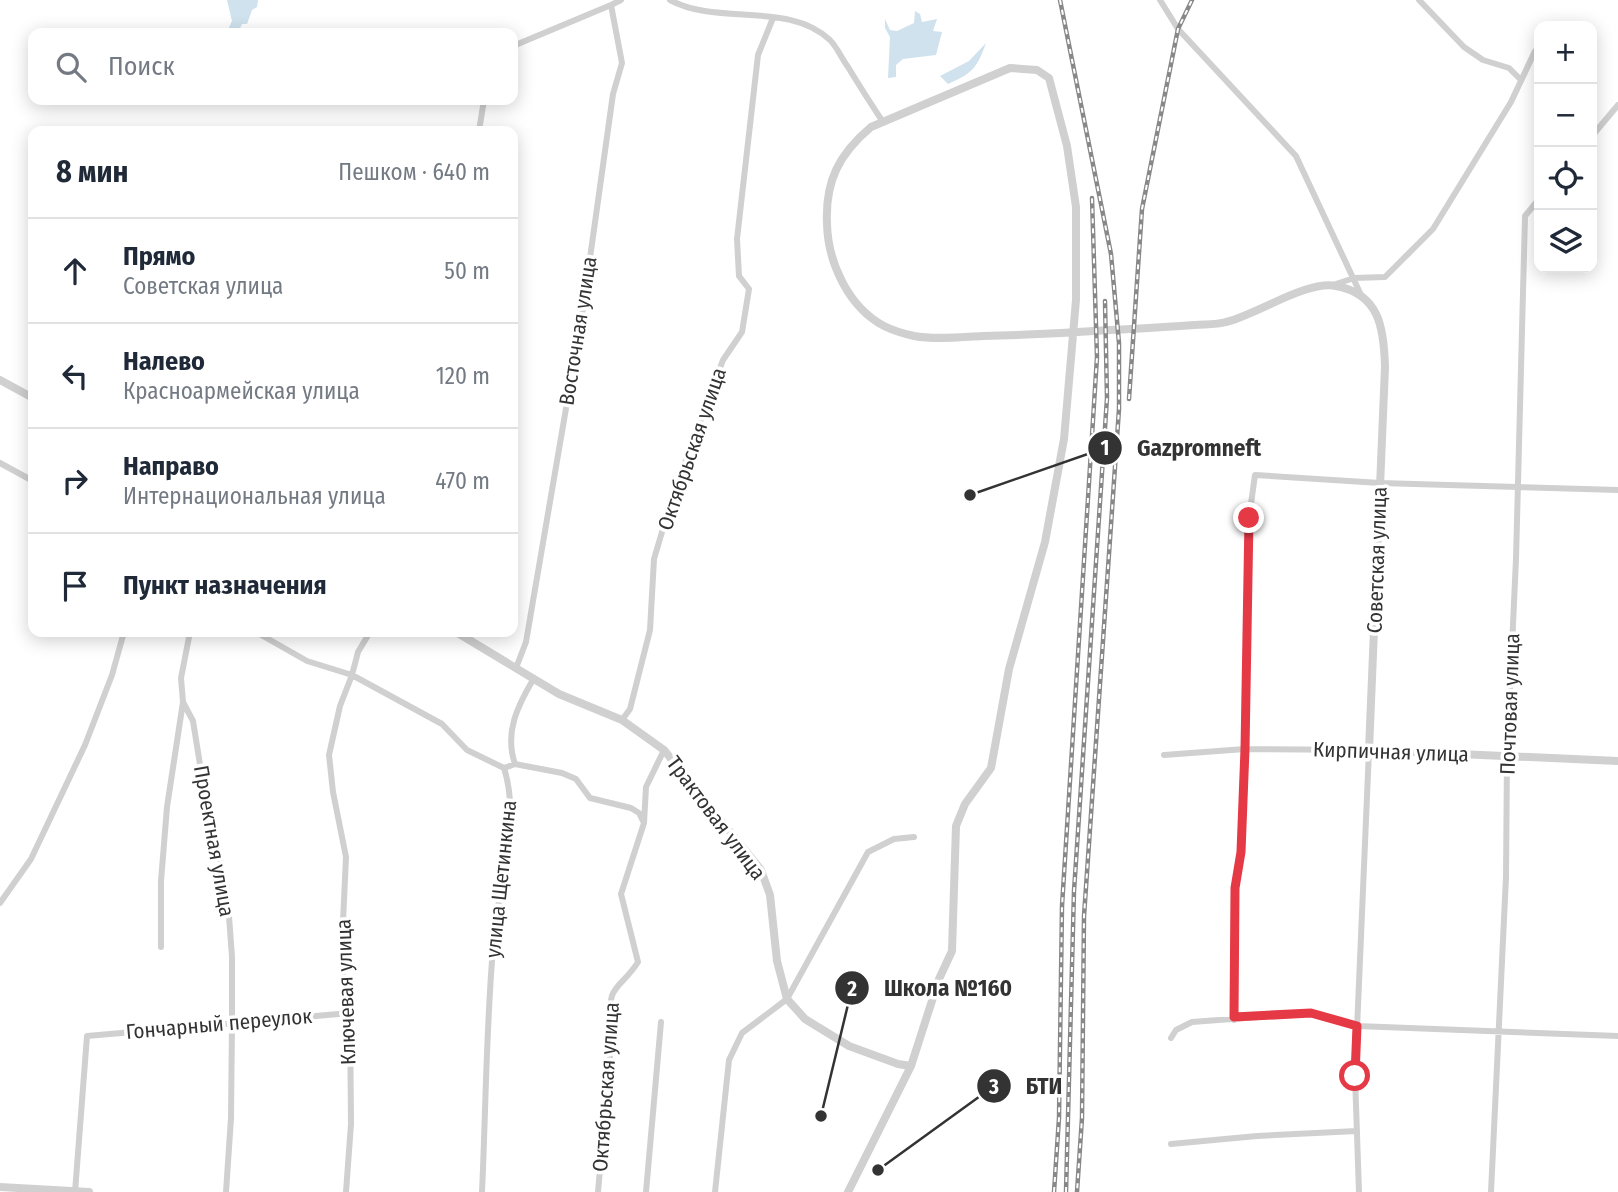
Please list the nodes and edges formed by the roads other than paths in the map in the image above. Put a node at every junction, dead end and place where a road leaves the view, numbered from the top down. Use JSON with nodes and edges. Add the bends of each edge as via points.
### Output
{"nodes":[{"id":1,"x":621,"y":0,"type":"edge"},
{"id":2,"x":670,"y":0,"type":"edge"},
{"id":3,"x":1160,"y":0,"type":"edge"},
{"id":4,"x":1419,"y":0,"type":"edge"},
{"id":5,"x":611,"y":5,"type":"junction"},
{"id":6,"x":773,"y":18,"type":"junction"},
{"id":7,"x":518,"y":44,"type":"edge"},
{"id":8,"x":1534,"y":53,"type":"edge"},
{"id":9,"x":1521,"y":80,"type":"junction"},
{"id":10,"x":483,"y":105,"type":"edge"},
{"id":11,"x":1618,"y":105,"type":"edge"},
{"id":12,"x":883,"y":122,"type":"junction"},
{"id":13,"x":481,"y":126,"type":"edge"},
{"id":14,"x":1597,"y":129,"type":"edge"},
{"id":15,"x":1534,"y":205,"type":"edge"},
{"id":16,"x":1354,"y":278,"type":"junction"},
{"id":17,"x":1333,"y":285,"type":"junction"},
{"id":18,"x":1361,"y":295,"type":"junction"},
{"id":19,"x":0,"y":380,"type":"edge"},
{"id":20,"x":28,"y":395,"type":"edge"},
{"id":21,"x":0,"y":463,"type":"edge"},
{"id":22,"x":28,"y":478,"type":"edge"},
{"id":23,"x":1380,"y":483,"type":"junction"},
{"id":24,"x":1518,"y":488,"type":"junction"},
{"id":25,"x":1618,"y":490,"type":"edge"},
{"id":26,"x":123,"y":637,"type":"edge"},
{"id":27,"x":189,"y":637,"type":"edge"},
{"id":28,"x":265,"y":637,"type":"edge"},
{"id":29,"x":367,"y":637,"type":"edge"},
{"id":30,"x":464,"y":637,"type":"edge"},
{"id":31,"x":516,"y":668,"type":"junction"},
{"id":32,"x":352,"y":675,"type":"junction"},
{"id":33,"x":534,"y":678,"type":"junction"},
{"id":34,"x":183,"y":702,"type":"junction"},
{"id":35,"x":622,"y":720,"type":"junction"},
{"id":36,"x":1245,"y":749,"type":"junction"},
{"id":37,"x":664,"y":750,"type":"junction"},
{"id":38,"x":1369,"y":750,"type":"junction"},
{"id":39,"x":1164,"y":755,"type":"dead end"},
{"id":40,"x":1507,"y":756,"type":"junction"},
{"id":41,"x":1618,"y":761,"type":"edge"},
{"id":42,"x":515,"y":764,"type":"junction"},
{"id":43,"x":504,"y":768,"type":"junction"},
{"id":44,"x":644,"y":823,"type":"junction"},
{"id":45,"x":914,"y":837,"type":"dead end"},
{"id":46,"x":0,"y":903,"type":"edge"},
{"id":47,"x":161,"y":947,"type":"dead end"},
{"id":48,"x":787,"y":999,"type":"junction"},
{"id":49,"x":350,"y":1013,"type":"junction"},
{"id":50,"x":1234,"y":1018,"type":"junction"},
{"id":51,"x":232,"y":1022,"type":"junction"},
{"id":52,"x":661,"y":1022,"type":"dead end"},
{"id":53,"x":1357,"y":1026,"type":"junction"},
{"id":54,"x":1499,"y":1032,"type":"junction"},
{"id":55,"x":1618,"y":1036,"type":"edge"},
{"id":56,"x":1171,"y":1038,"type":"dead end"},
{"id":57,"x":911,"y":1066,"type":"junction"},
{"id":58,"x":1357,"y":1131,"type":"junction"},
{"id":59,"x":1171,"y":1144,"type":"dead end"},
{"id":60,"x":0,"y":1187,"type":"edge"},
{"id":61,"x":75,"y":1191,"type":"edge"},
{"id":62,"x":89,"y":1192,"type":"edge"},
{"id":63,"x":226,"y":1192,"type":"edge"},
{"id":64,"x":346,"y":1192,"type":"edge"},
{"id":65,"x":482,"y":1192,"type":"edge"},
{"id":66,"x":598,"y":1192,"type":"edge"},
{"id":67,"x":646,"y":1192,"type":"edge"},
{"id":68,"x":715,"y":1192,"type":"edge"},
{"id":69,"x":848,"y":1192,"type":"edge"},
{"id":70,"x":1359,"y":1192,"type":"edge"},
{"id":71,"x":1491,"y":1192,"type":"edge"}],
"edges":[{"from":1,"to":5,"type":"street"},
{"from":2,"to":6,"type":"street","via":[[709,13]]},
{"from":3,"to":16,"type":"street","name":"Советская улица","via":[[1178,29],[1296,156]]},
{"from":4,"to":9,"type":"street","via":[[1464,47],[1483,60],[1509,68]]},
{"from":5,"to":7,"type":"street"},
{"from":5,"to":31,"type":"street","name":"Восточная улица","via":[[622,63],[613,94],[582,314],[528,630]]},
{"from":6,"to":12,"type":"street","via":[[807,24],[831,41]]},
{"from":6,"to":35,"type":"street","name":"Октябрьская улица","via":[[758,55],[737,239],[739,276],[749,289],[742,332],[723,360],[673,495],[654,559],[650,630],[642,667],[630,709]]},
{"from":8,"to":9,"type":"street"},
{"from":9,"to":16,"type":"street","via":[[1433,229],[1385,277]]},
{"from":10,"to":13,"type":"street"},
{"from":11,"to":14,"type":"street"},
{"from":12,"to":17,"type":"street","via":[[853,142],[839,161],[830,183],[827,240],[848,291],[884,326],[914,336],[951,338],[1226,322],[1312,288]]},
{"from":12,"to":57,"type":"street","via":[[1010,68],[1037,70],[1049,78],[1054,92],[1076,207],[1076,300],[1064,439],[1045,542],[1009,669],[991,768],[965,804],[956,826],[952,951]]},
{"from":15,"to":24,"type":"street","name":"Почтовая улица","via":[[1525,216]]},
{"from":16,"to":17,"type":"street"},
{"from":16,"to":18,"type":"street","name":"Советская улица"},
{"from":17,"to":18,"type":"street"},
{"from":18,"to":23,"type":"street","name":"Советская улица","via":[[1378,319],[1383,337]]},
{"from":19,"to":20,"type":"street"},
{"from":21,"to":22,"type":"street"},
{"from":23,"to":24,"type":"street"},
{"from":23,"to":36,"type":"street","via":[[1255,475],[1249,518]]},
{"from":23,"to":38,"type":"street","name":"Советская улица"},
{"from":24,"to":25,"type":"street"},
{"from":24,"to":40,"type":"street","name":"Почтовая улица"},
{"from":26,"to":46,"type":"street","via":[[85,746],[31,859]]},
{"from":27,"to":34,"type":"street","via":[[181,678]]},
{"from":28,"to":32,"type":"street","name":"улица Щетинкина","via":[[307,661]]},
{"from":29,"to":32,"type":"street","name":"Ключевая улица"},
{"from":30,"to":31,"type":"street","name":"Трактовая улица"},
{"from":31,"to":33,"type":"street","name":"Трактовая улица"},
{"from":32,"to":43,"type":"street","name":"улица Щетинкина","via":[[442,724],[467,750]]},
{"from":32,"to":49,"type":"street","name":"Ключевая улица","via":[[329,755],[346,857],[341,965]]},
{"from":33,"to":35,"type":"street","name":"Трактовая улица","via":[[559,694]]},
{"from":33,"to":42,"type":"street","via":[[513,721]]},
{"from":34,"to":47,"type":"street","via":[[167,807]]},
{"from":34,"to":51,"type":"street","name":"Проектная улица","via":[[193,721],[227,889]]},
{"from":35,"to":37,"type":"street","name":"Трактовая улица"},
{"from":36,"to":38,"type":"street","name":"Кирпичная улица"},
{"from":36,"to":39,"type":"street","name":"Кирпичная улица"},
{"from":36,"to":50,"type":"street","via":[[1235,888]]},
{"from":37,"to":44,"type":"street","name":"Октябрьская улица","via":[[646,788]]},
{"from":37,"to":48,"type":"street","name":"Трактовая улица","via":[[761,870],[770,895],[777,961]]},
{"from":38,"to":40,"type":"street","name":"Кирпичная улица"},
{"from":38,"to":53,"type":"street","name":"Советская улица"},
{"from":40,"to":41,"type":"street","name":"Кирпичная улица"},
{"from":40,"to":54,"type":"street","name":"Почтовая улица"},
{"from":42,"to":43,"type":"street"},
{"from":42,"to":44,"type":"street","via":[[576,779],[590,798],[631,808]]},
{"from":43,"to":65,"type":"street","name":"улица Щетинкина","via":[[510,788],[508,836],[494,936]]},
{"from":44,"to":66,"type":"street","name":"Октябрьская улица","via":[[621,894],[638,962],[610,995],[613,1021]]},
{"from":45,"to":48,"type":"street","via":[[894,839],[868,852]]},
{"from":48,"to":57,"type":"street","via":[[805,1019],[849,1046]]},
{"from":48,"to":68,"type":"street","via":[[742,1033],[729,1060]]},
{"from":49,"to":51,"type":"street","name":"Гончарный переулок"},
{"from":49,"to":64,"type":"street","name":"Ключевая улица","via":[[351,1125]]},
{"from":50,"to":53,"type":"street","via":[[1311,1013]]},
{"from":50,"to":56,"type":"street","via":[[1192,1022]]},
{"from":51,"to":61,"type":"street","name":"Гончарный переулок","via":[[87,1037]]},
{"from":51,"to":63,"type":"street","name":"Проектная улица"},
{"from":52,"to":67,"type":"street"},
{"from":53,"to":54,"type":"street"},
{"from":53,"to":58,"type":"street","name":"Советская улица"},
{"from":54,"to":55,"type":"street"},
{"from":54,"to":71,"type":"street","name":"Почтовая улица"},
{"from":57,"to":69,"type":"street"},
{"from":58,"to":59,"type":"street"},
{"from":58,"to":70,"type":"street","name":"Советская улица"},
{"from":60,"to":61,"type":"street"},
{"from":61,"to":62,"type":"street"}]}
